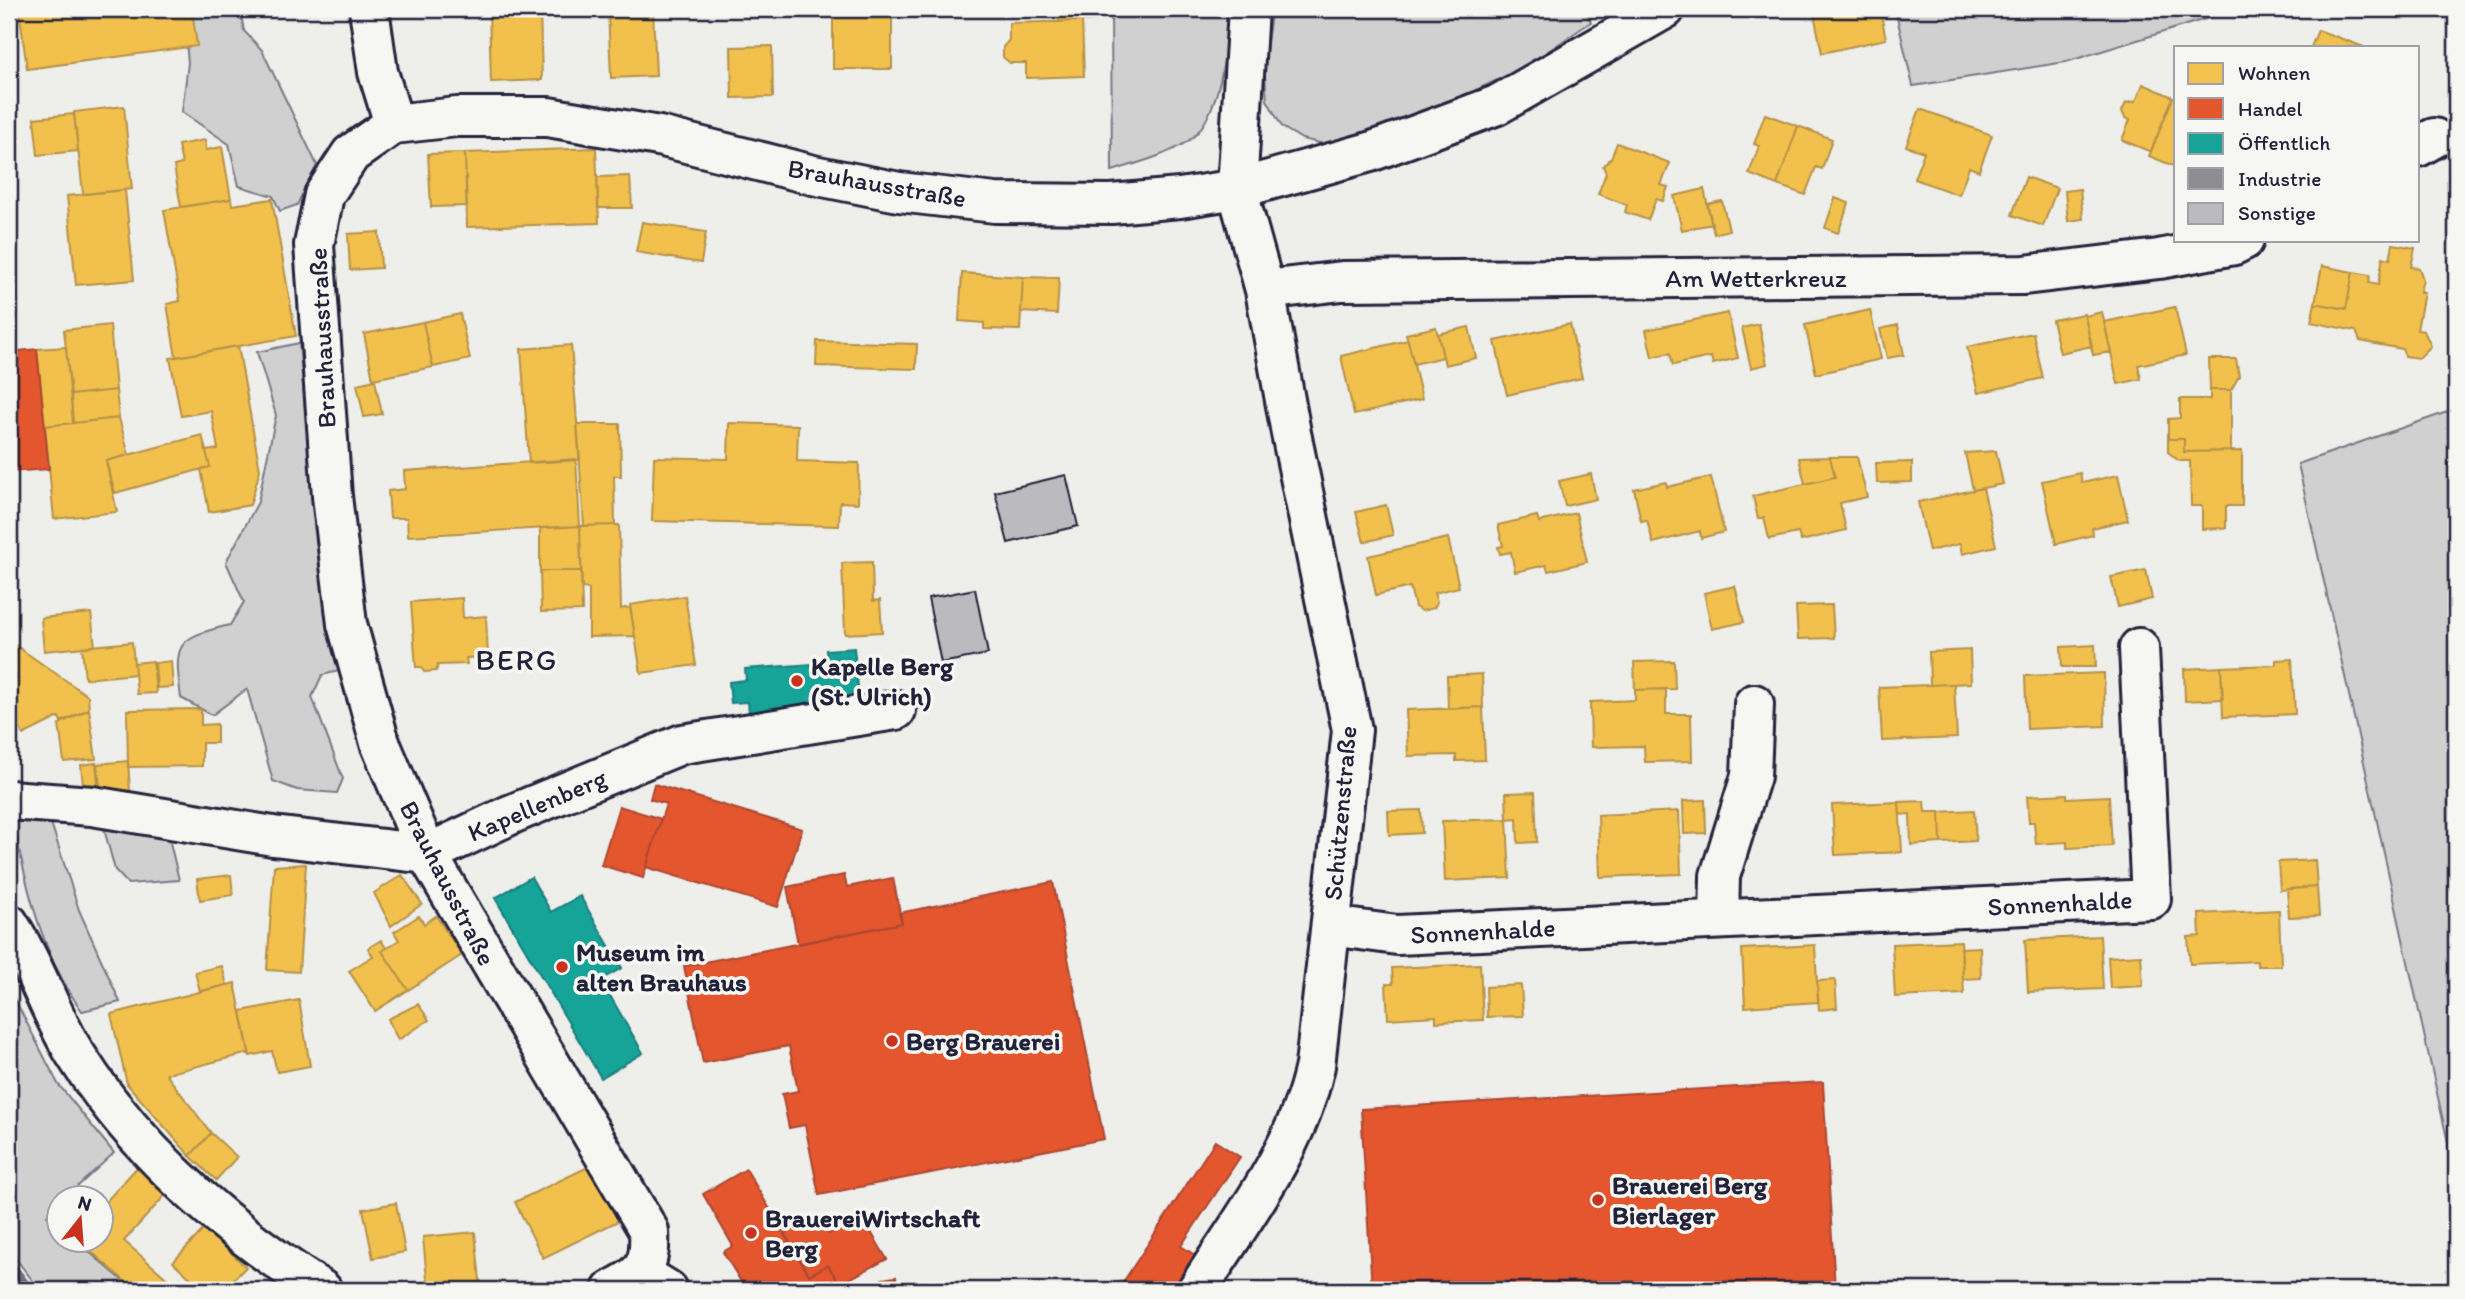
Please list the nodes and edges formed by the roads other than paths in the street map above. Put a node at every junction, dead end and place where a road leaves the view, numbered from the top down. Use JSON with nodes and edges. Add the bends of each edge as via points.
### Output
{"nodes":[{"id":1,"x":369,"y":9,"type":"edge"},
{"id":2,"x":1248,"y":9,"type":"edge"},
{"id":3,"x":1665,"y":9,"type":"edge"},
{"id":4,"x":394,"y":124,"type":"junction"},
{"id":5,"x":1237,"y":189,"type":"junction"},
{"id":6,"x":2240,"y":242,"type":"edge"},
{"id":7,"x":1265,"y":290,"type":"junction"},
{"id":8,"x":2139,"y":648,"type":"dead end"},
{"id":9,"x":1754,"y":704,"type":"dead end"},
{"id":10,"x":896,"y":710,"type":"dead end"},
{"id":11,"x":9,"y":800,"type":"edge"},
{"id":12,"x":427,"y":854,"type":"junction"},
{"id":13,"x":1719,"y":919,"type":"junction"},
{"id":14,"x":9,"y":924,"type":"edge"},
{"id":15,"x":1331,"y":926,"type":"junction"},
{"id":16,"x":640,"y":1284,"type":"edge"},
{"id":17,"x":322,"y":1290,"type":"edge"},
{"id":18,"x":1197,"y":1290,"type":"edge"}],
"edges":[{"from":1,"to":4,"type":"street","via":[[378,72]]},
{"from":2,"to":5,"type":"street","name":"Schützenstraße"},
{"from":3,"to":5,"type":"street","name":"Brauhausstraße","via":[[1497,105],[1370,152]]},
{"from":4,"to":5,"type":"street","name":"Brauhausstraße","via":[[457,117],[548,117],[659,136],[887,189],[995,203],[1111,204]]},
{"from":4,"to":12,"type":"street","name":"Brauhausstraße","via":[[351,154],[324,195],[314,245],[332,496],[347,624],[380,743]]},
{"from":5,"to":7,"type":"street","name":"Schützenstraße"},
{"from":6,"to":7,"type":"street","name":"Am Wetterkreuz","via":[[2159,259],[2024,275],[1342,281]]},
{"from":7,"to":15,"type":"street","name":"Schützenstraße","via":[[1352,730]]},
{"from":8,"to":13,"type":"street","name":"Sonnenhalde","via":[[2151,898]]},
{"from":9,"to":13,"type":"street","via":[[1751,776],[1720,876]]},
{"from":10,"to":12,"type":"street","name":"Kapellenberg","via":[[682,744]]},
{"from":11,"to":12,"type":"street","via":[[92,806],[273,836]]},
{"from":12,"to":16,"type":"street","name":"Brauhausstraße","via":[[649,1231],[651,1257]]},
{"from":13,"to":15,"type":"street","name":"Sonnenhalde","via":[[1397,935]]},
{"from":14,"to":17,"type":"street","via":[[74,1053],[142,1140],[204,1204],[274,1260]]},
{"from":15,"to":18,"type":"street","name":"Schützenstraße","via":[[1309,1097],[1291,1141]]}]}
